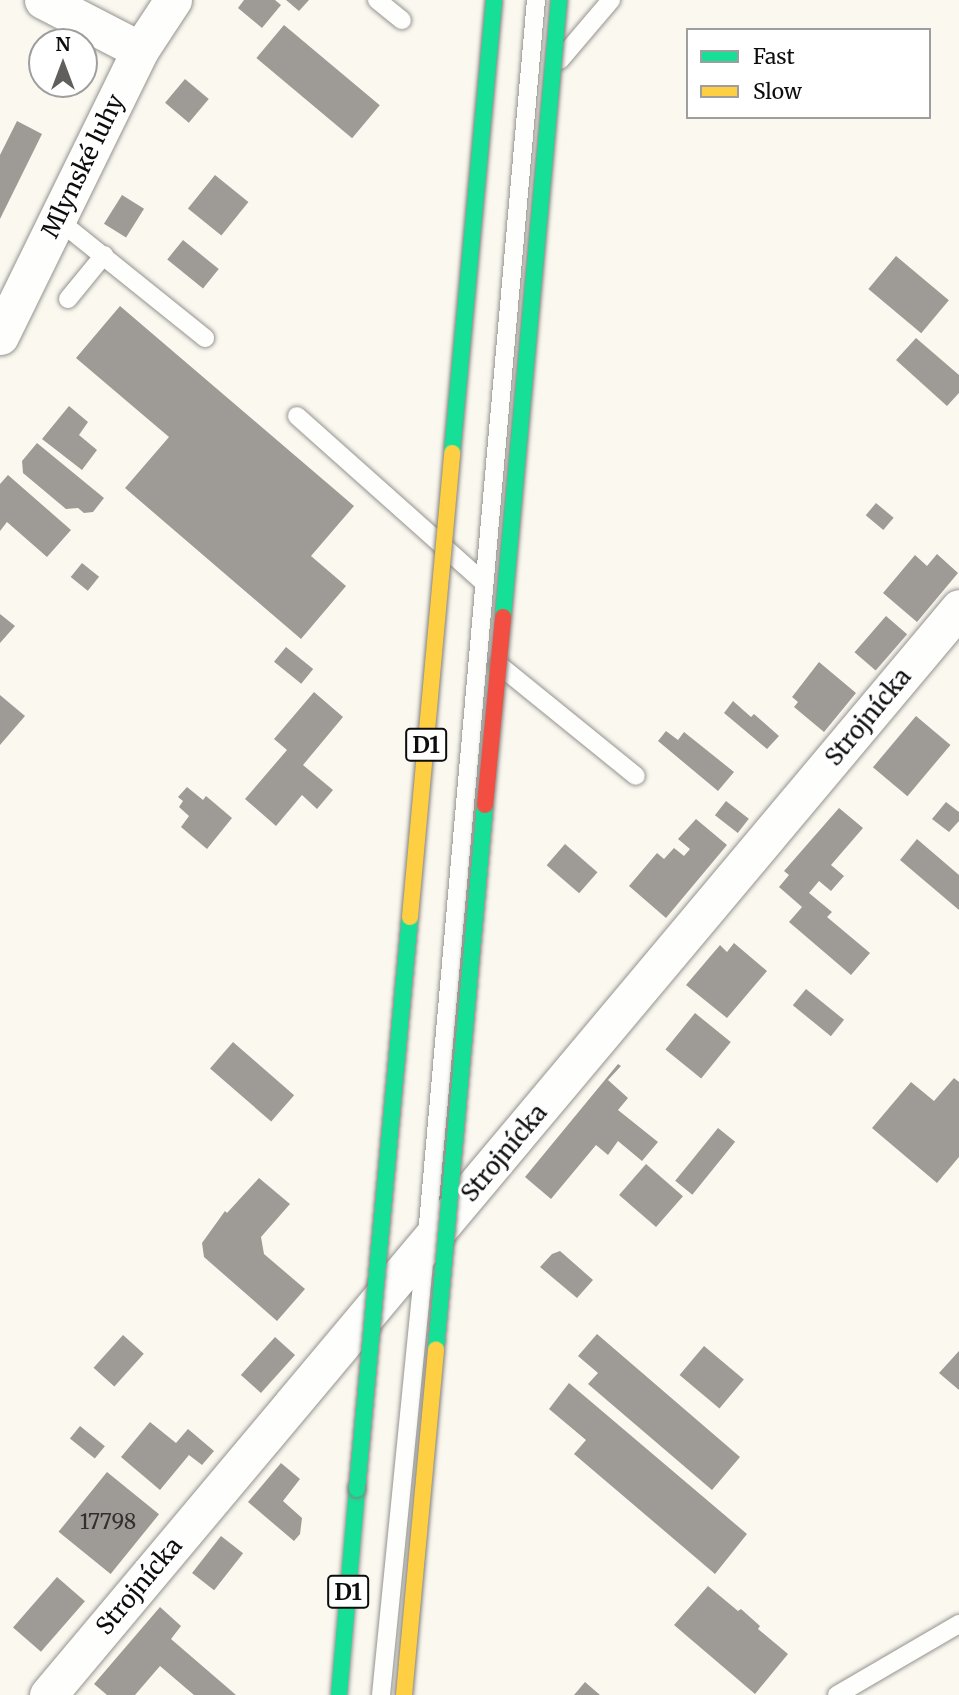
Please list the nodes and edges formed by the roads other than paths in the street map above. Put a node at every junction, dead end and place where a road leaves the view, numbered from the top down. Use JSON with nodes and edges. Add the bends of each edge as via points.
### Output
{"nodes":[{"id":1,"x":43,"y":0,"type":"edge"},
{"id":2,"x":173,"y":0,"type":"edge"},
{"id":3,"x":377,"y":0,"type":"edge"},
{"id":4,"x":494,"y":0,"type":"edge"},
{"id":5,"x":536,"y":0,"type":"edge"},
{"id":6,"x":559,"y":0,"type":"edge"},
{"id":7,"x":611,"y":0,"type":"edge"},
{"id":8,"x":402,"y":20,"type":"dead end"},
{"id":9,"x":140,"y":50,"type":"junction"},
{"id":10,"x":529,"y":98,"type":"junction"},
{"id":11,"x":57,"y":219,"type":"junction"},
{"id":12,"x":104,"y":255,"type":"junction"},
{"id":13,"x":68,"y":299,"type":"dead end"},
{"id":14,"x":0,"y":336,"type":"edge"},
{"id":15,"x":205,"y":338,"type":"dead end"},
{"id":16,"x":297,"y":416,"type":"dead end"},
{"id":17,"x":482,"y":581,"type":"junction"},
{"id":18,"x":959,"y":608,"type":"edge"},
{"id":19,"x":477,"y":648,"type":"junction"},
{"id":20,"x":636,"y":776,"type":"dead end"},
{"id":21,"x":426,"y":1247,"type":"junction"},
{"id":22,"x":959,"y":1623,"type":"edge"},
{"id":23,"x":48,"y":1695,"type":"edge"},
{"id":24,"x":338,"y":1695,"type":"edge"},
{"id":25,"x":381,"y":1695,"type":"edge"},
{"id":26,"x":404,"y":1695,"type":"edge"},
{"id":27,"x":838,"y":1695,"type":"edge"}],
"edges":[{"from":1,"to":9,"type":"street"},
{"from":2,"to":9,"type":"street","name":"Mlynské luhy"},
{"from":3,"to":8,"type":"lane"},
{"from":4,"to":24,"type":"highway","number":"D1","bridge":true},
{"from":5,"to":10,"type":"lane"},
{"from":6,"to":26,"type":"highway","bridge":true},
{"from":7,"to":10,"type":"lane"},
{"from":9,"to":11,"type":"street","name":"Mlynské luhy"},
{"from":10,"to":17,"type":"lane"},
{"from":11,"to":12,"type":"lane"},
{"from":11,"to":14,"type":"street","name":"Mlynské luhy"},
{"from":12,"to":13,"type":"lane"},
{"from":12,"to":15,"type":"lane"},
{"from":16,"to":17,"type":"lane"},
{"from":17,"to":19,"type":"lane"},
{"from":18,"to":21,"type":"street","name":"Strojnícka"},
{"from":19,"to":20,"type":"lane"},
{"from":19,"to":21,"type":"lane"},
{"from":21,"to":23,"type":"street","name":"Strojnícka"},
{"from":21,"to":25,"type":"lane"},
{"from":22,"to":27,"type":"lane"}]}
